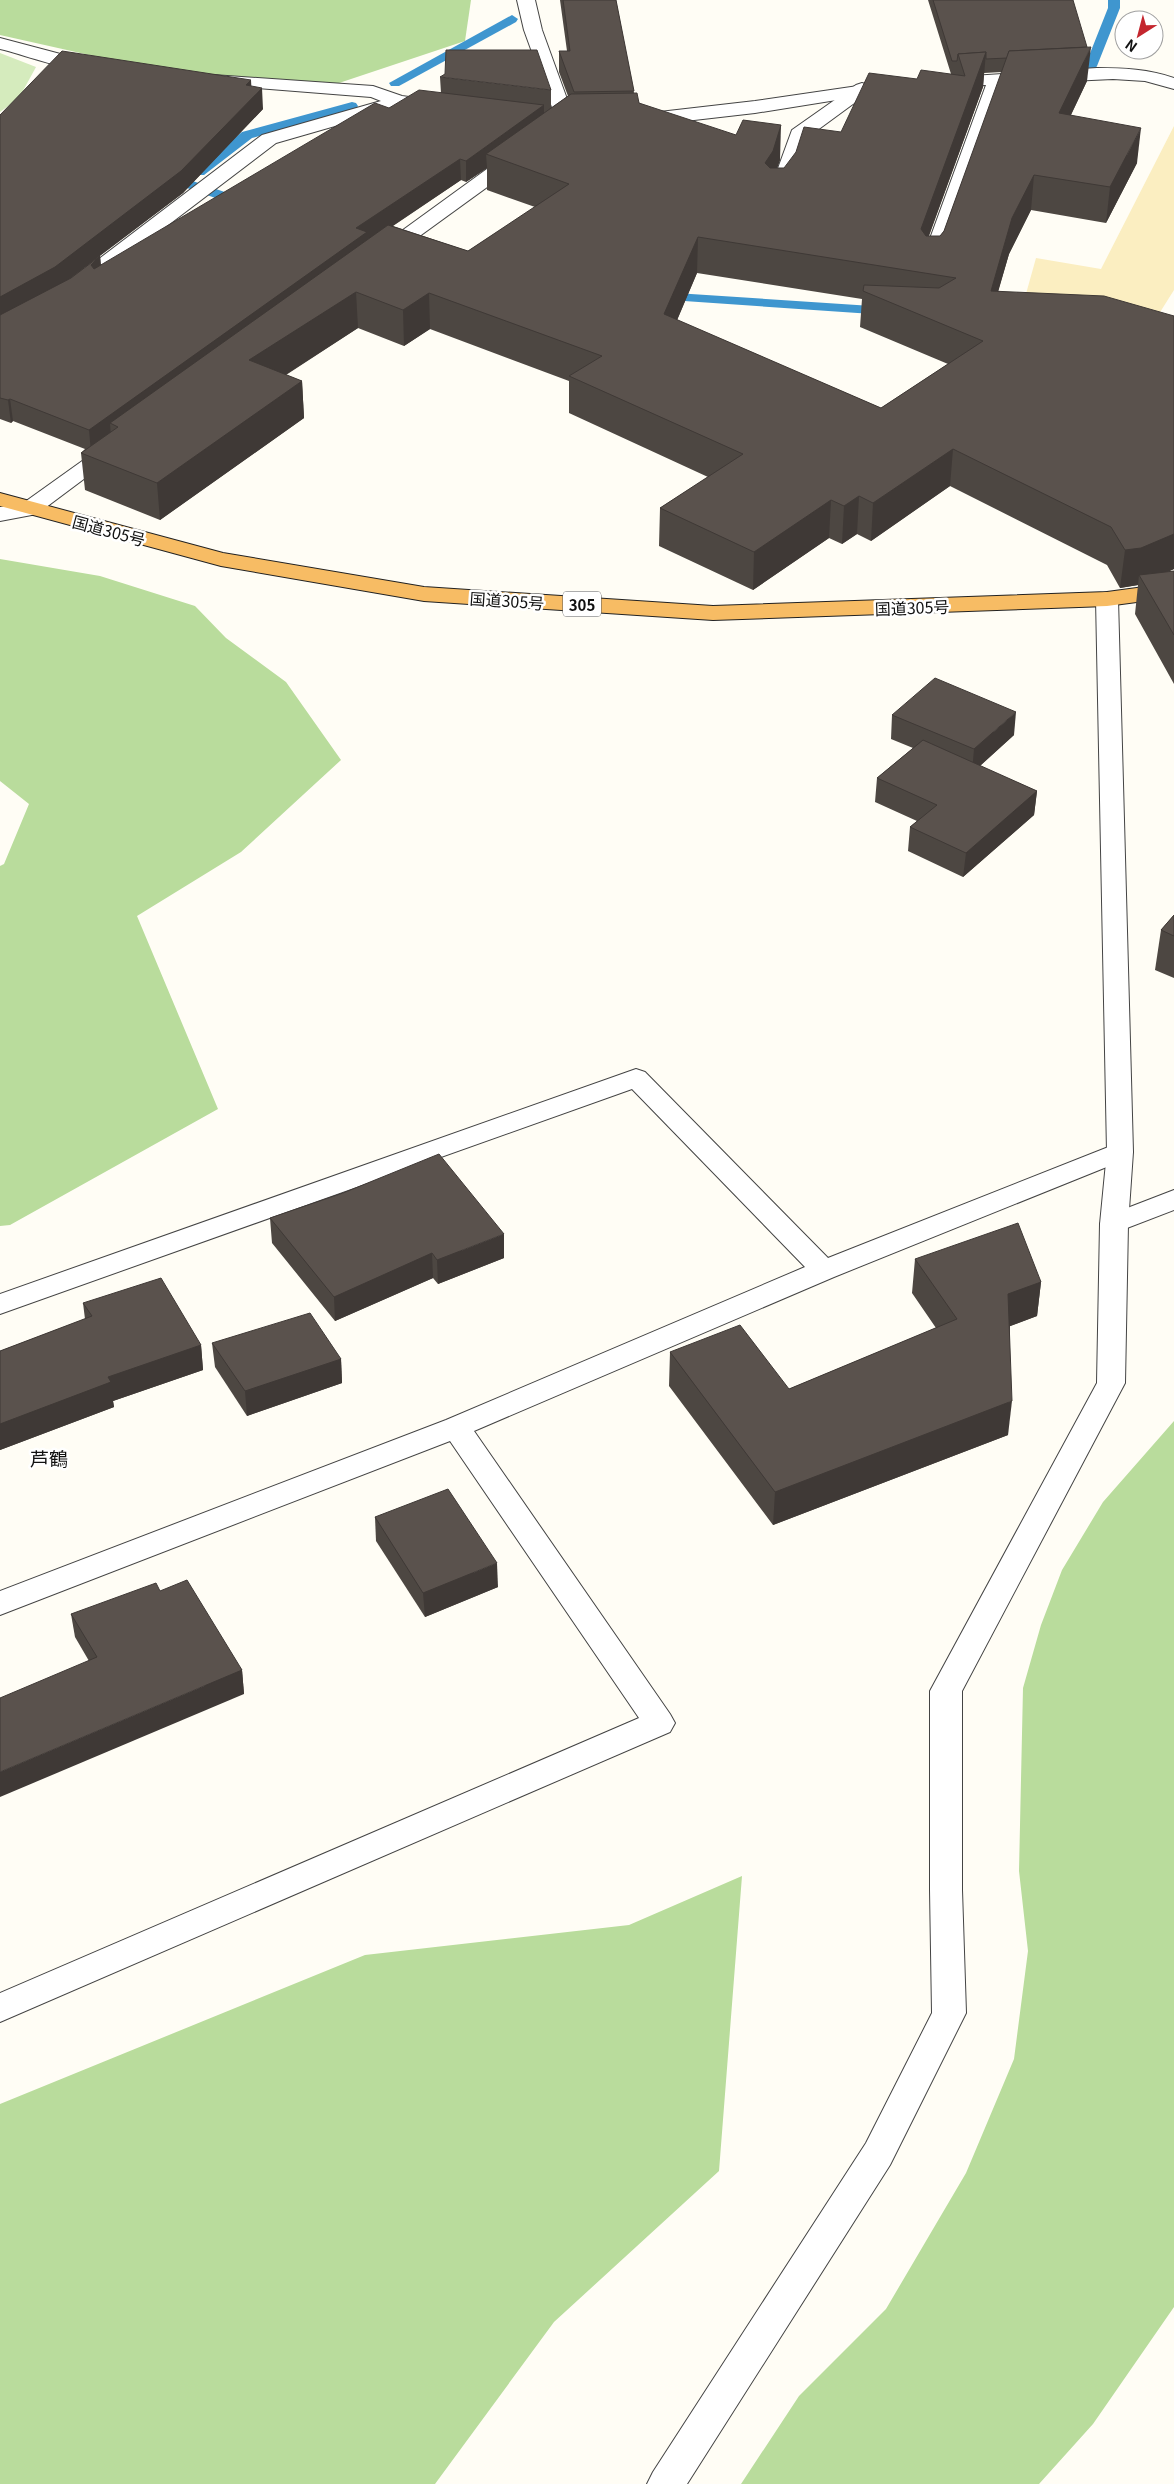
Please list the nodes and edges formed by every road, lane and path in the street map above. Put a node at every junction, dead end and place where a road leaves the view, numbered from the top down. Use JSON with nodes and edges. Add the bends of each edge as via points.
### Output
{"nodes":[{"id":1,"x":526,"y":0,"type":"edge"},
{"id":2,"x":0,"y":43,"type":"edge"},
{"id":3,"x":105,"y":66,"type":"edge"},
{"id":4,"x":200,"y":79,"type":"edge"},
{"id":5,"x":998,"y":80,"type":"junction"},
{"id":6,"x":1174,"y":84,"type":"edge"},
{"id":7,"x":862,"y":89,"type":"junction"},
{"id":8,"x":399,"y":101,"type":"junction"},
{"id":9,"x":458,"y":108,"type":"edge"},
{"id":10,"x":626,"y":120,"type":"edge"},
{"id":11,"x":776,"y":198,"type":"edge"},
{"id":12,"x":366,"y":266,"type":"edge"},
{"id":13,"x":930,"y":266,"type":"edge"},
{"id":14,"x":65,"y":294,"type":"edge"},
{"id":15,"x":125,"y":440,"type":"edge"},
{"id":16,"x":0,"y":500,"type":"edge"},
{"id":17,"x":29,"y":509,"type":"junction"},
{"id":18,"x":0,"y":514,"type":"edge"},
{"id":19,"x":1174,"y":590,"type":"edge"},
{"id":20,"x":1107,"y":599,"type":"junction"},
{"id":21,"x":1120,"y":1152,"type":"junction"},
{"id":22,"x":1174,"y":1199,"type":"edge"},
{"id":23,"x":1114,"y":1224,"type":"junction"},
{"id":24,"x":824,"y":1270,"type":"junction"},
{"id":25,"x":0,"y":1304,"type":"edge"},
{"id":26,"x":456,"y":1426,"type":"junction"},
{"id":27,"x":0,"y":1603,"type":"edge"},
{"id":28,"x":0,"y":2008,"type":"edge"},
{"id":29,"x":666,"y":2484,"type":"edge"}],
"edges":[{"from":1,"to":12,"type":"street","via":[[557,128]]},
{"from":2,"to":3,"type":"street","via":[[67,61]]},
{"from":4,"to":8,"type":"street","via":[[374,92]]},
{"from":5,"to":6,"type":"street","via":[[1098,74],[1130,75]]},
{"from":5,"to":7,"type":"street"},
{"from":5,"to":13,"type":"street"},
{"from":7,"to":10,"type":"street","via":[[755,107]]},
{"from":7,"to":11,"type":"street","via":[[799,134],[783,187]]},
{"from":8,"to":9,"type":"street"},
{"from":8,"to":14,"type":"street","via":[[269,139]]},
{"from":15,"to":17,"type":"street"},
{"from":16,"to":17,"type":"highway","name":"国道305号","number":"305"},
{"from":17,"to":18,"type":"street"},
{"from":17,"to":20,"type":"highway","name":"国道305号","number":"305","via":[[221,560],[424,594],[712,613]]},
{"from":19,"to":20,"type":"highway","name":"国道305号","number":"305"},
{"from":20,"to":21,"type":"street"},
{"from":21,"to":23,"type":"street"},
{"from":21,"to":24,"type":"street"},
{"from":22,"to":23,"type":"street"},
{"from":23,"to":29,"type":"street","via":[[1111,1383],[946,1691],[949,2013],[878,2154]]},
{"from":24,"to":25,"type":"street","via":[[636,1078]]},
{"from":24,"to":26,"type":"street"},
{"from":26,"to":27,"type":"street"},
{"from":26,"to":28,"type":"street","via":[[660,1723]]}]}
